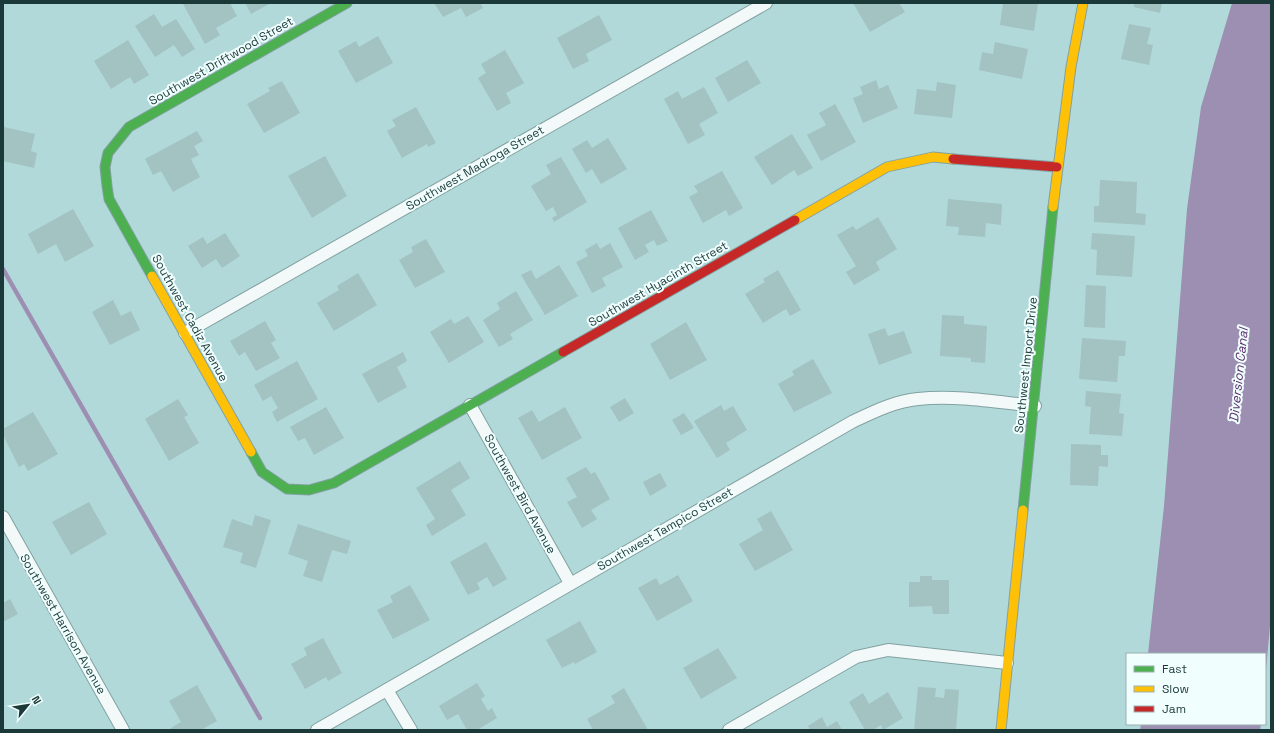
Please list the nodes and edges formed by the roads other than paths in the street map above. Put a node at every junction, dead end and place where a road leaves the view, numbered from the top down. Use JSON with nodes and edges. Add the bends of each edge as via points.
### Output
{"nodes":[{"id":1,"x":347,"y":3,"type":"edge"},
{"id":2,"x":766,"y":3,"type":"edge"},
{"id":3,"x":1084,"y":3,"type":"edge"},
{"id":4,"x":111,"y":145,"type":"joint"},
{"id":5,"x":1057,"y":167,"type":"junction"},
{"id":6,"x":184,"y":333,"type":"junction"},
{"id":7,"x":470,"y":405,"type":"junction"},
{"id":8,"x":1035,"y":406,"type":"junction"},
{"id":9,"x":287,"y":489,"type":"joint"},
{"id":10,"x":3,"y":517,"type":"edge"},
{"id":11,"x":570,"y":583,"type":"junction"},
{"id":12,"x":1007,"y":663,"type":"junction"},
{"id":13,"x":387,"y":690,"type":"junction"},
{"id":14,"x":123,"y":730,"type":"edge"},
{"id":15,"x":317,"y":730,"type":"edge"},
{"id":16,"x":411,"y":730,"type":"edge"},
{"id":17,"x":729,"y":730,"type":"edge"},
{"id":18,"x":1001,"y":730,"type":"edge"}],
"edges":[{"from":1,"to":4,"type":"street","name":"Southwest Driftwood Street","via":[[129,127]]},
{"from":2,"to":6,"type":"street","name":"Southwest Madroga Street"},
{"from":3,"to":5,"type":"street","name":"Southwest Import Drive","via":[[1071,67]]},
{"from":4,"to":6,"type":"street","name":"Southwest Cadiz Avenue","via":[[104,161],[109,199]]},
{"from":5,"to":7,"type":"street","name":"Southwest Hyacinth Street","via":[[934,157],[887,167]]},
{"from":5,"to":8,"type":"street","name":"Southwest Import Drive"},
{"from":6,"to":9,"type":"street","name":"Southwest Cadiz Avenue","via":[[262,472]]},
{"from":7,"to":9,"type":"street","name":"Southwest Hyacinth Street","via":[[334,483],[309,490]]},
{"from":7,"to":11,"type":"street","name":"Southwest Bird Avenue"},
{"from":8,"to":11,"type":"street","name":"Southwest Tampico Street","via":[[946,397],[917,399],[875,411]]},
{"from":8,"to":12,"type":"street","name":"Southwest Import Drive"},
{"from":10,"to":14,"type":"street","name":"Southwest Harrison Avenue"},
{"from":11,"to":13,"type":"street","name":"Southwest Tampico Street"},
{"from":12,"to":17,"type":"street","via":[[888,650],[870,653],[856,657]]},
{"from":12,"to":18,"type":"street","name":"Southwest Import Drive"},
{"from":13,"to":15,"type":"street","name":"Southwest Tampico Street"},
{"from":13,"to":16,"type":"street"}]}
